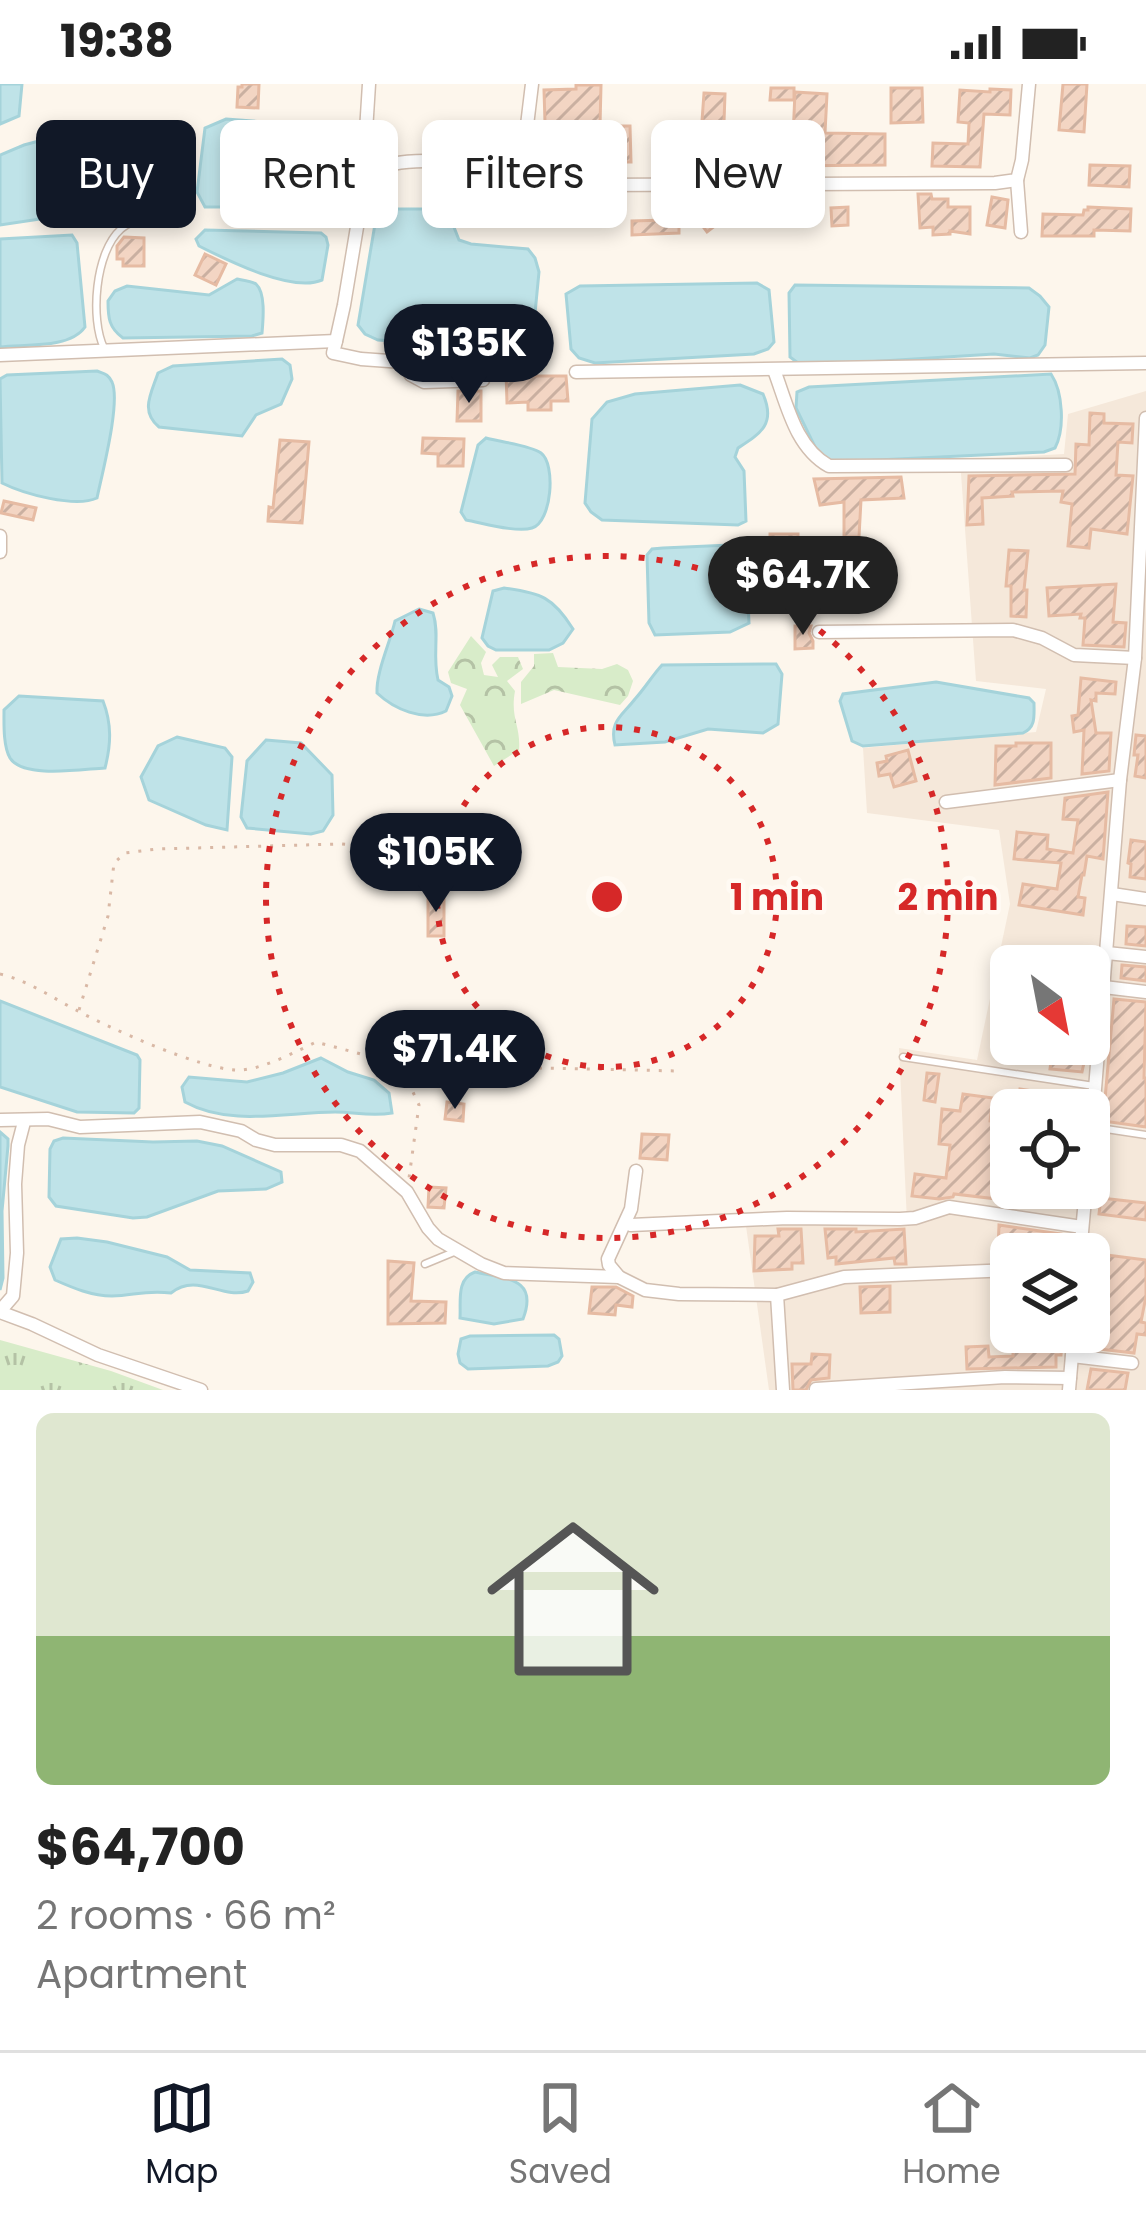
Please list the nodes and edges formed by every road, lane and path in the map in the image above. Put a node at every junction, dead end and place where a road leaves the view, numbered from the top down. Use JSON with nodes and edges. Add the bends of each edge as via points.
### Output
{"nodes":[{"id":1,"x":369,"y":84,"type":"edge"},
{"id":2,"x":532,"y":84,"type":"edge"},
{"id":3,"x":1029,"y":84,"type":"edge"},
{"id":4,"x":367,"y":120,"type":"edge"},
{"id":5,"x":528,"y":120,"type":"edge"},
{"id":6,"x":1017,"y":180,"type":"junction"},
{"id":7,"x":627,"y":185,"type":"edge"},
{"id":8,"x":122,"y":228,"type":"edge"},
{"id":9,"x":357,"y":228,"type":"edge"},
{"id":10,"x":1021,"y":232,"type":"dead end"},
{"id":11,"x":336,"y":341,"type":"junction"},
{"id":12,"x":104,"y":348,"type":"junction"},
{"id":13,"x":0,"y":355,"type":"edge"},
{"id":14,"x":1146,"y":364,"type":"edge"},
{"id":15,"x":773,"y":370,"type":"junction"},
{"id":16,"x":576,"y":372,"type":"dead end"},
{"id":17,"x":483,"y":380,"type":"dead end"},
{"id":18,"x":1146,"y":418,"type":"edge"},
{"id":19,"x":1066,"y":465,"type":"dead end"},
{"id":20,"x":1144,"y":486,"type":"edge"},
{"id":21,"x":0,"y":536,"type":"edge"},
{"id":22,"x":0,"y":552,"type":"edge"},
{"id":23,"x":1142,"y":604,"type":"edge"},
{"id":24,"x":819,"y":632,"type":"dead end"},
{"id":25,"x":1135,"y":658,"type":"junction"},
{"id":26,"x":1120,"y":781,"type":"junction"},
{"id":27,"x":946,"y":802,"type":"dead end"},
{"id":28,"x":429,"y":881,"type":"dead end"},
{"id":29,"x":1112,"y":894,"type":"junction"},
{"id":30,"x":1146,"y":899,"type":"edge"},
{"id":31,"x":1108,"y":945,"type":"edge"},
{"id":32,"x":1110,"y":953,"type":"edge"},
{"id":33,"x":1146,"y":957,"type":"edge"},
{"id":34,"x":0,"y":974,"type":"edge"},
{"id":35,"x":1110,"y":988,"type":"edge"},
{"id":36,"x":1146,"y":992,"type":"edge"},
{"id":37,"x":79,"y":1012,"type":"junction"},
{"id":38,"x":903,"y":1057,"type":"dead end"},
{"id":39,"x":1099,"y":1065,"type":"edge"},
{"id":40,"x":678,"y":1071,"type":"dead end"},
{"id":41,"x":405,"y":1076,"type":"junction"},
{"id":42,"x":1097,"y":1087,"type":"joint"},
{"id":43,"x":0,"y":1120,"type":"edge"},
{"id":44,"x":24,"y":1121,"type":"junction"},
{"id":45,"x":1110,"y":1130,"type":"edge"},
{"id":46,"x":1146,"y":1135,"type":"edge"},
{"id":47,"x":636,"y":1171,"type":"dead end"},
{"id":48,"x":407,"y":1192,"type":"junction"},
{"id":49,"x":1084,"y":1209,"type":"edge"},
{"id":50,"x":626,"y":1222,"type":"junction"},
{"id":51,"x":1082,"y":1227,"type":"junction"},
{"id":52,"x":1082,"y":1233,"type":"edge"},
{"id":53,"x":457,"y":1250,"type":"junction"},
{"id":54,"x":425,"y":1264,"type":"dead end"},
{"id":55,"x":990,"y":1271,"type":"edge"},
{"id":56,"x":619,"y":1277,"type":"junction"},
{"id":57,"x":776,"y":1295,"type":"junction"},
{"id":58,"x":0,"y":1312,"type":"edge"},
{"id":59,"x":1072,"y":1353,"type":"edge"},
{"id":60,"x":1072,"y":1356,"type":"junction"},
{"id":61,"x":1132,"y":1363,"type":"dead end"},
{"id":62,"x":1070,"y":1384,"type":"edge"},
{"id":63,"x":816,"y":1389,"type":"edge"},
{"id":64,"x":201,"y":1390,"type":"edge"},
{"id":65,"x":783,"y":1390,"type":"edge"}],
"edges":[{"from":1,"to":4,"type":"street"},
{"from":2,"to":5,"type":"street"},
{"from":3,"to":6,"type":"street"},
{"from":6,"to":7,"type":"street"},
{"from":6,"to":10,"type":"street"},
{"from":8,"to":12,"type":"lane","via":[[95,296]]},
{"from":9,"to":11,"type":"street"},
{"from":11,"to":12,"type":"street"},
{"from":11,"to":17,"type":"street","via":[[333,353],[403,362],[424,382]]},
{"from":12,"to":13,"type":"street"},
{"from":14,"to":15,"type":"street"},
{"from":15,"to":16,"type":"street"},
{"from":15,"to":19,"type":"street","via":[[802,442],[829,466]]},
{"from":18,"to":20,"type":"street"},
{"from":20,"to":23,"type":"street"},
{"from":21,"to":22,"type":"street"},
{"from":23,"to":25,"type":"street"},
{"from":24,"to":25,"type":"street","via":[[1013,630],[1074,655]]},
{"from":25,"to":26,"type":"street"},
{"from":26,"to":27,"type":"street"},
{"from":26,"to":29,"type":"street"},
{"from":28,"to":37,"type":"path","via":[[422,858],[408,850],[341,844],[125,853],[114,863],[108,916]]},
{"from":29,"to":30,"type":"street"},
{"from":29,"to":31,"type":"street"},
{"from":32,"to":33,"type":"street"},
{"from":34,"to":37,"type":"path"},
{"from":35,"to":36,"type":"street"},
{"from":37,"to":41,"type":"path","via":[[238,1070],[316,1042]]},
{"from":38,"to":42,"type":"lane"},
{"from":39,"to":42,"type":"street"},
{"from":40,"to":41,"type":"path","via":[[544,1067]]},
{"from":41,"to":48,"type":"path","via":[[419,1105]]},
{"from":43,"to":44,"type":"street"},
{"from":44,"to":48,"type":"street","via":[[200,1122],[275,1145],[341,1145],[360,1151]]},
{"from":44,"to":58,"type":"street","via":[[13,1296]]},
{"from":45,"to":46,"type":"lane"},
{"from":47,"to":50,"type":"street"},
{"from":48,"to":53,"type":"street","via":[[428,1228]]},
{"from":49,"to":51,"type":"street"},
{"from":50,"to":51,"type":"street","via":[[900,1219],[949,1208]]},
{"from":50,"to":56,"type":"street","via":[[608,1259]]},
{"from":51,"to":52,"type":"street"},
{"from":53,"to":54,"type":"lane"},
{"from":53,"to":56,"type":"street","via":[[504,1273]]},
{"from":55,"to":57,"type":"street","via":[[844,1277]]},
{"from":56,"to":57,"type":"street","via":[[679,1294]]},
{"from":57,"to":65,"type":"street"},
{"from":58,"to":64,"type":"street"},
{"from":59,"to":60,"type":"street"},
{"from":60,"to":61,"type":"street"},
{"from":60,"to":62,"type":"street"},
{"from":62,"to":63,"type":"street","via":[[1005,1377]]}]}
